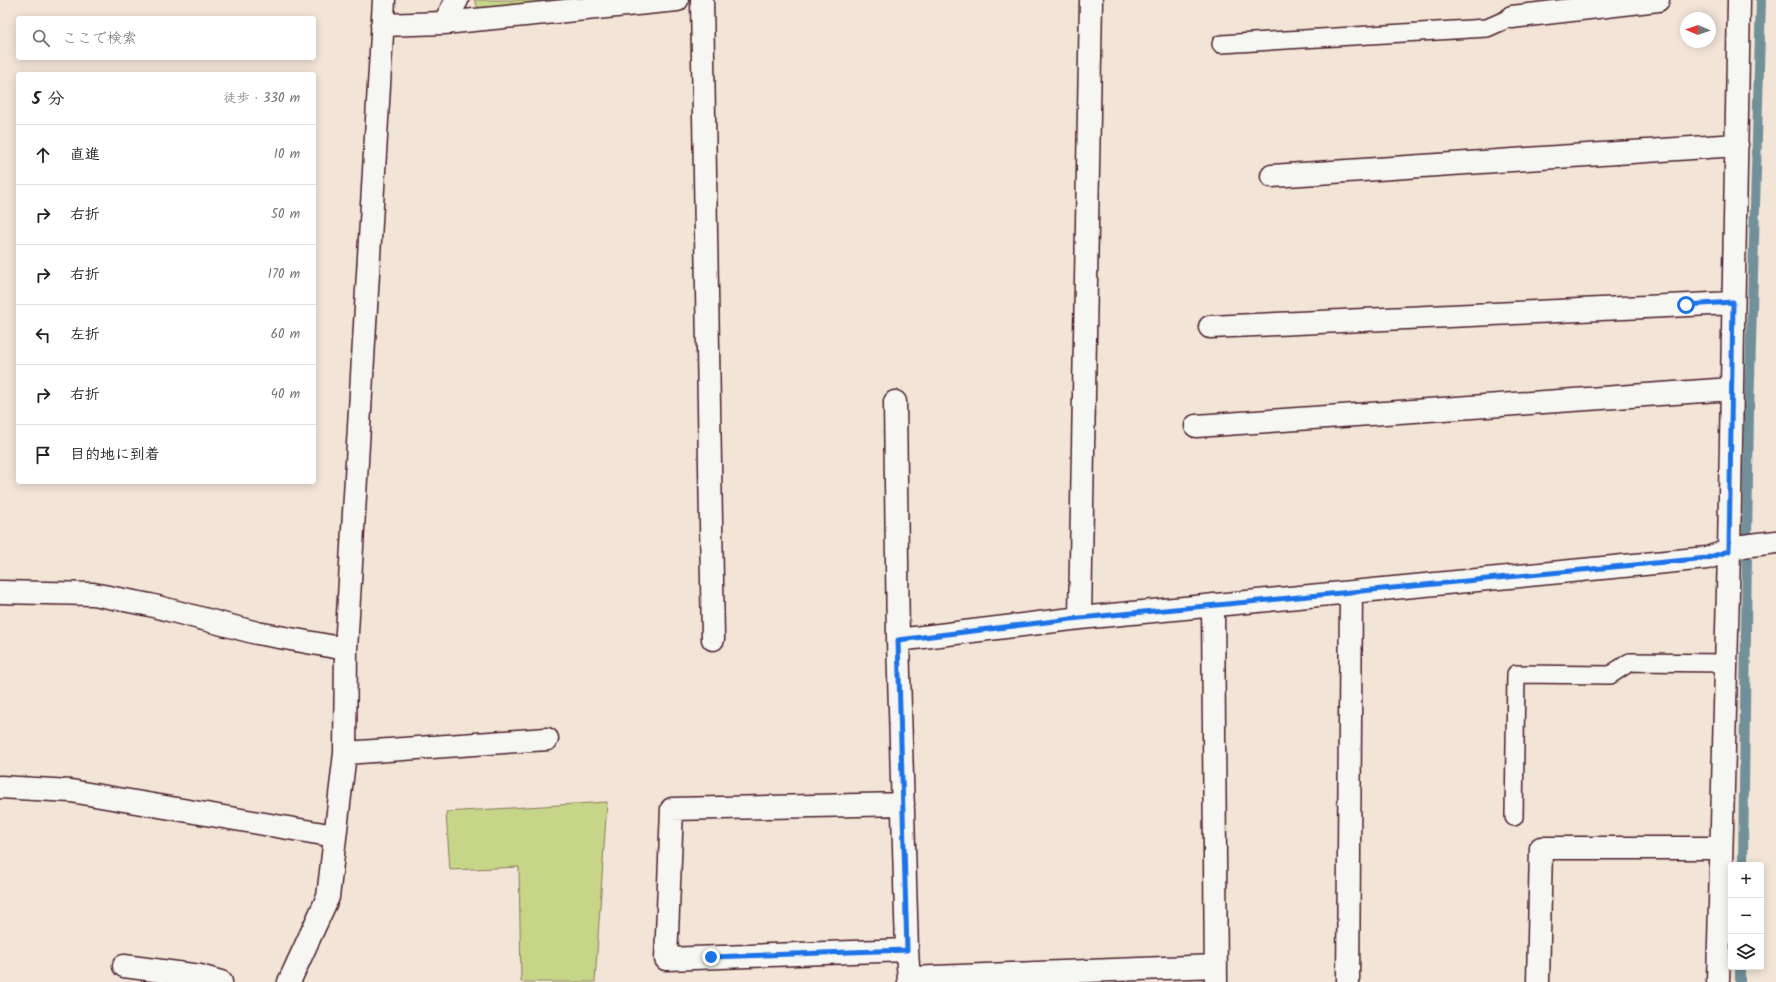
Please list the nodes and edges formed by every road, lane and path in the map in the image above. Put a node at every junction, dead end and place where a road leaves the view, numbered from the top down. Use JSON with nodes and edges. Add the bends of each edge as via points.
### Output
{"nodes":[{"id":1,"x":384,"y":0,"type":"edge"},
{"id":2,"x":457,"y":0,"type":"edge"},
{"id":3,"x":677,"y":0,"type":"edge"},
{"id":4,"x":702,"y":0,"type":"edge"},
{"id":5,"x":1091,"y":0,"type":"edge"},
{"id":6,"x":1658,"y":0,"type":"edge"},
{"id":7,"x":1739,"y":0,"type":"edge"},
{"id":8,"x":1512,"y":16,"type":"joint"},
{"id":9,"x":444,"y":23,"type":"junction"},
{"id":10,"x":382,"y":25,"type":"junction"},
{"id":11,"x":1221,"y":44,"type":"dead end"},
{"id":12,"x":1737,"y":145,"type":"junction"},
{"id":13,"x":1272,"y":176,"type":"dead end"},
{"id":14,"x":1733,"y":302,"type":"junction"},
{"id":15,"x":1210,"y":327,"type":"dead end"},
{"id":16,"x":1732,"y":389,"type":"junction"},
{"id":17,"x":894,"y":402,"type":"dead end"},
{"id":18,"x":1196,"y":426,"type":"dead end"},
{"id":19,"x":1776,"y":542,"type":"edge"},
{"id":20,"x":1729,"y":551,"type":"junction"},
{"id":21,"x":0,"y":592,"type":"edge"},
{"id":22,"x":1351,"y":592,"type":"junction"},
{"id":23,"x":1213,"y":606,"type":"junction"},
{"id":24,"x":1080,"y":618,"type":"junction"},
{"id":25,"x":712,"y":639,"type":"dead end"},
{"id":26,"x":898,"y":640,"type":"junction"},
{"id":27,"x":346,"y":649,"type":"junction"},
{"id":28,"x":1726,"y":663,"type":"junction"},
{"id":29,"x":547,"y":739,"type":"dead end"},
{"id":30,"x":345,"y":753,"type":"junction"},
{"id":31,"x":0,"y":787,"type":"edge"},
{"id":32,"x":903,"y":804,"type":"junction"},
{"id":33,"x":1514,"y":816,"type":"dead end"},
{"id":34,"x":335,"y":836,"type":"junction"},
{"id":35,"x":1721,"y":848,"type":"junction"},
{"id":36,"x":907,"y":950,"type":"junction"},
{"id":37,"x":124,"y":966,"type":"dead end"},
{"id":38,"x":1216,"y":974,"type":"edge"},
{"id":39,"x":909,"y":980,"type":"edge"},
{"id":40,"x":221,"y":982,"type":"edge"},
{"id":41,"x":289,"y":982,"type":"edge"},
{"id":42,"x":1348,"y":982,"type":"edge"},
{"id":43,"x":1538,"y":982,"type":"edge"},
{"id":44,"x":1718,"y":982,"type":"edge"}],
"edges":[{"from":1,"to":10,"type":"street"},
{"from":2,"to":9,"type":"street"},
{"from":3,"to":9,"type":"street"},
{"from":4,"to":25,"type":"street"},
{"from":5,"to":24,"type":"street"},
{"from":6,"to":8,"type":"street"},
{"from":7,"to":12,"type":"street"},
{"from":8,"to":11,"type":"lane","via":[[1487,28]]},
{"from":9,"to":10,"type":"street"},
{"from":10,"to":27,"type":"street"},
{"from":12,"to":13,"type":"street"},
{"from":12,"to":14,"type":"street"},
{"from":14,"to":15,"type":"street"},
{"from":14,"to":16,"type":"street"},
{"from":16,"to":18,"type":"street"},
{"from":16,"to":20,"type":"street"},
{"from":17,"to":26,"type":"street"},
{"from":19,"to":20,"type":"street","via":[[1743,546]]},
{"from":20,"to":22,"type":"street","via":[[1707,558]]},
{"from":20,"to":28,"type":"street"},
{"from":21,"to":27,"type":"street","via":[[93,594],[150,605],[258,633]]},
{"from":22,"to":23,"type":"street"},
{"from":22,"to":42,"type":"street"},
{"from":23,"to":24,"type":"street"},
{"from":23,"to":38,"type":"street"},
{"from":24,"to":26,"type":"street"},
{"from":26,"to":32,"type":"street"},
{"from":27,"to":30,"type":"street"},
{"from":28,"to":33,"type":"lane","via":[[1630,662],[1610,675],[1516,674]]},
{"from":28,"to":35,"type":"street"},
{"from":29,"to":30,"type":"street"},
{"from":30,"to":34,"type":"street"},
{"from":31,"to":34,"type":"street","via":[[71,791]]},
{"from":32,"to":36,"type":"street"},
{"from":32,"to":36,"type":"street","via":[[672,809],[666,959]]},
{"from":34,"to":41,"type":"street","via":[[328,897]]},
{"from":35,"to":43,"type":"street","via":[[1541,848]]},
{"from":35,"to":44,"type":"street"},
{"from":36,"to":39,"type":"street"},
{"from":37,"to":40,"type":"street","via":[[200,976]]},
{"from":38,"to":39,"type":"street"}]}
